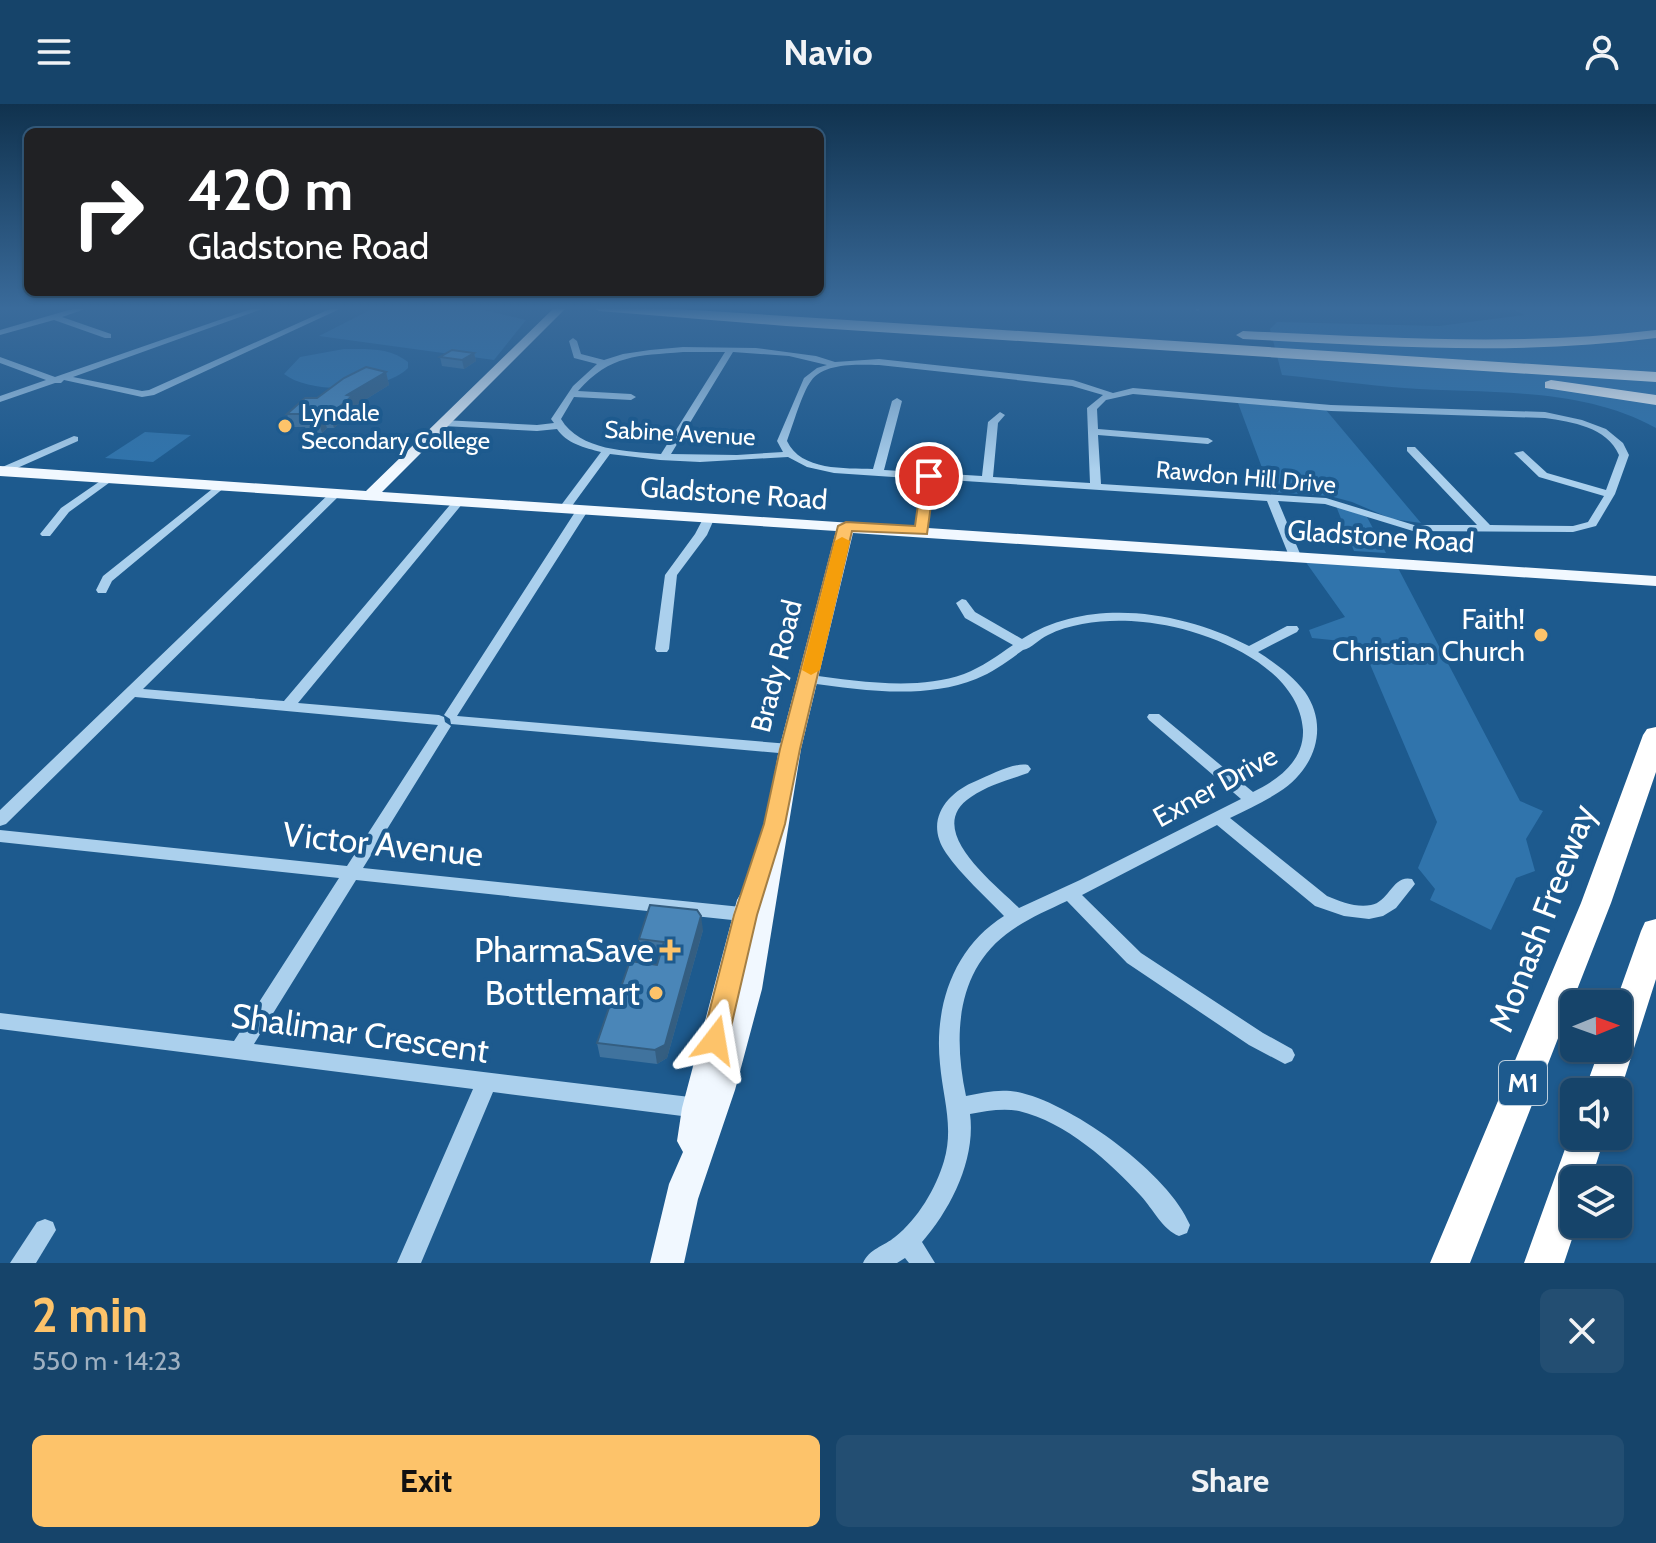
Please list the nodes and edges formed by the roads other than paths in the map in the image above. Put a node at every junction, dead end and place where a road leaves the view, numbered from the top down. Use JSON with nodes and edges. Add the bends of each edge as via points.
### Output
{"nodes":[{"id":1,"x":3,"y":361,"type":"edge"},
{"id":2,"x":112,"y":361,"type":"edge"},
{"id":3,"x":224,"y":361,"type":"edge"},
{"id":4,"x":506,"y":361,"type":"edge"},
{"id":5,"x":597,"y":361,"type":"edge"},
{"id":6,"x":610,"y":361,"type":"edge"},
{"id":7,"x":724,"y":361,"type":"edge"},
{"id":8,"x":823,"y":361,"type":"edge"},
{"id":9,"x":1303,"y":361,"type":"edge"},
{"id":10,"x":1404,"y":361,"type":"edge"},
{"id":11,"x":1548,"y":361,"type":"edge"},
{"id":12,"x":604,"y":363,"type":"junction"},
{"id":13,"x":835,"y":365,"type":"junction"},
{"id":14,"x":1656,"y":368,"type":"edge"},
{"id":15,"x":1656,"y":377,"type":"edge"},
{"id":16,"x":59,"y":380,"type":"junction"},
{"id":17,"x":574,"y":394,"type":"junction"},
{"id":18,"x":1115,"y":394,"type":"junction"},
{"id":19,"x":631,"y":397,"type":"dead end"},
{"id":20,"x":0,"y":399,"type":"edge"},
{"id":21,"x":1656,"y":400,"type":"edge"},
{"id":22,"x":897,"y":401,"type":"dead end"},
{"id":23,"x":1000,"y":415,"type":"dead end"},
{"id":24,"x":443,"y":423,"type":"junction"},
{"id":25,"x":556,"y":426,"type":"junction"},
{"id":26,"x":1093,"y":432,"type":"junction"},
{"id":27,"x":74,"y":439,"type":"dead end"},
{"id":28,"x":1208,"y":441,"type":"dead end"},
{"id":29,"x":1411,"y":449,"type":"dead end"},
{"id":30,"x":606,"y":452,"type":"junction"},
{"id":31,"x":1519,"y":453,"type":"dead end"},
{"id":32,"x":789,"y":454,"type":"junction"},
{"id":33,"x":666,"y":455,"type":"junction"},
{"id":34,"x":2,"y":472,"type":"edge"},
{"id":35,"x":878,"y":472,"type":"junction"},
{"id":36,"x":929,"y":476,"type":"junction"},
{"id":37,"x":109,"y":478,"type":"junction"},
{"id":38,"x":987,"y":479,"type":"junction"},
{"id":39,"x":221,"y":485,"type":"junction"},
{"id":40,"x":1096,"y":486,"type":"junction"},
{"id":41,"x":336,"y":493,"type":"junction"},
{"id":42,"x":1610,"y":494,"type":"junction"},
{"id":43,"x":370,"y":495,"type":"junction"},
{"id":44,"x":1271,"y":497,"type":"junction"},
{"id":45,"x":459,"y":501,"type":"junction"},
{"id":46,"x":565,"y":508,"type":"junction"},
{"id":47,"x":583,"y":509,"type":"junction"},
{"id":48,"x":709,"y":517,"type":"junction"},
{"id":49,"x":846,"y":526,"type":"junction"},
{"id":50,"x":1487,"y":529,"type":"junction"},
{"id":51,"x":922,"y":531,"type":"junction"},
{"id":52,"x":46,"y":534,"type":"dead end"},
{"id":53,"x":1295,"y":556,"type":"junction"},
{"id":54,"x":1656,"y":581,"type":"edge"},
{"id":55,"x":102,"y":590,"type":"dead end"},
{"id":56,"x":962,"y":603,"type":"dead end"},
{"id":57,"x":1292,"y":629,"type":"dead end"},
{"id":58,"x":1024,"y":646,"type":"junction"},
{"id":59,"x":662,"y":649,"type":"dead end"},
{"id":60,"x":1249,"y":651,"type":"junction"},
{"id":61,"x":809,"y":679,"type":"junction"},
{"id":62,"x":131,"y":692,"type":"junction"},
{"id":63,"x":288,"y":706,"type":"junction"},
{"id":64,"x":1154,"y":717,"type":"dead end"},
{"id":65,"x":448,"y":721,"type":"junction"},
{"id":66,"x":1656,"y":735,"type":"edge"},
{"id":67,"x":790,"y":749,"type":"junction"},
{"id":68,"x":1023,"y":769,"type":"dead end"},
{"id":69,"x":1252,"y":800,"type":"junction"},
{"id":70,"x":1219,"y":818,"type":"junction"},
{"id":71,"x":0,"y":820,"type":"edge"},
{"id":72,"x":0,"y":836,"type":"edge"},
{"id":73,"x":351,"y":873,"type":"junction"},
{"id":74,"x":1406,"y":884,"type":"dead end"},
{"id":75,"x":1069,"y":893,"type":"junction"},
{"id":76,"x":752,"y":915,"type":"junction"},
{"id":77,"x":1015,"y":916,"type":"junction"},
{"id":78,"x":1656,"y":931,"type":"edge"},
{"id":79,"x":1632,"y":1002,"type":"edge"},
{"id":80,"x":0,"y":1021,"type":"edge"},
{"id":81,"x":240,"y":1049,"type":"junction"},
{"id":82,"x":1285,"y":1055,"type":"dead end"},
{"id":83,"x":486,"y":1083,"type":"junction"},
{"id":84,"x":959,"y":1107,"type":"junction"},
{"id":85,"x":705,"y":1109,"type":"junction"},
{"id":86,"x":1582,"y":1150,"type":"edge"},
{"id":87,"x":1179,"y":1225,"type":"dead end"},
{"id":88,"x":45,"y":1230,"type":"dead end"},
{"id":89,"x":908,"y":1242,"type":"junction"},
{"id":90,"x":22,"y":1263,"type":"edge"},
{"id":91,"x":409,"y":1263,"type":"edge"},
{"id":92,"x":667,"y":1263,"type":"edge"},
{"id":93,"x":875,"y":1263,"type":"edge"},
{"id":94,"x":923,"y":1263,"type":"edge"},
{"id":95,"x":1450,"y":1263,"type":"edge"},
{"id":96,"x":1544,"y":1263,"type":"edge"}],
"edges":[{"from":1,"to":16,"type":"street"},
{"from":2,"to":16,"type":"street"},
{"from":3,"to":16,"type":"street","via":[[151,395]]},
{"from":4,"to":24,"type":"main road"},
{"from":5,"to":12,"type":"street"},
{"from":6,"to":12,"type":"street"},
{"from":7,"to":33,"type":"street"},
{"from":8,"to":13,"type":"street"},
{"from":9,"to":21,"type":"highway"},
{"from":10,"to":15,"type":"highway"},
{"from":11,"to":14,"type":"highway"},
{"from":12,"to":17,"type":"street","name":"Sabine Avenue"},
{"from":13,"to":18,"type":"street","name":"Rawdon Hill Drive","via":[[879,362],[1073,383]]},
{"from":13,"to":32,"type":"street","via":[[808,378],[782,441]]},
{"from":16,"to":20,"type":"street"},
{"from":17,"to":19,"type":"street"},
{"from":17,"to":25,"type":"street","name":"Sabine Avenue","via":[[557,416]]},
{"from":18,"to":26,"type":"street","via":[[1092,408]]},
{"from":18,"to":42,"type":"street","name":"Rawdon Hill Drive","via":[[1155,392],[1331,408],[1559,417],[1606,434],[1623,449]]},
{"from":22,"to":35,"type":"street"},
{"from":23,"to":38,"type":"street","via":[[993,422]]},
{"from":24,"to":25,"type":"street"},
{"from":24,"to":43,"type":"main road"},
{"from":25,"to":30,"type":"street","name":"Sabine Avenue","via":[[566,437]]},
{"from":26,"to":28,"type":"street"},
{"from":26,"to":40,"type":"street"},
{"from":27,"to":34,"type":"street"},
{"from":29,"to":50,"type":"street"},
{"from":30,"to":33,"type":"street","name":"Sabine Avenue"},
{"from":30,"to":46,"type":"street"},
{"from":31,"to":42,"type":"street","via":[[1543,475]]},
{"from":32,"to":33,"type":"street","name":"Sabine Avenue","via":[[743,460]]},
{"from":32,"to":35,"type":"street","name":"Rawdon Hill Drive","via":[[817,467]]},
{"from":34,"to":37,"type":"main road","name":"Gladstone Road"},
{"from":35,"to":36,"type":"street","name":"Rawdon Hill Drive"},
{"from":36,"to":38,"type":"street","name":"Rawdon Hill Drive"},
{"from":36,"to":51,"type":"street"},
{"from":37,"to":39,"type":"main road","name":"Gladstone Road"},
{"from":37,"to":52,"type":"street","via":[[65,510]]},
{"from":38,"to":40,"type":"street","name":"Rawdon Hill Drive"},
{"from":39,"to":41,"type":"main road","name":"Gladstone Road"},
{"from":39,"to":55,"type":"street","via":[[107,579]]},
{"from":40,"to":44,"type":"street","name":"Rawdon Hill Drive"},
{"from":41,"to":43,"type":"main road","name":"Gladstone Road"},
{"from":41,"to":62,"type":"street"},
{"from":42,"to":50,"type":"street","name":"Rawdon Hill Drive","via":[[1592,524],[1582,527]]},
{"from":43,"to":45,"type":"main road","name":"Gladstone Road"},
{"from":44,"to":50,"type":"street","name":"Rawdon Hill Drive","via":[[1334,502],[1413,528]]},
{"from":44,"to":53,"type":"street"},
{"from":45,"to":46,"type":"main road","name":"Gladstone Road"},
{"from":45,"to":63,"type":"street"},
{"from":46,"to":47,"type":"main road","name":"Gladstone Road"},
{"from":47,"to":48,"type":"main road","name":"Gladstone Road"},
{"from":47,"to":65,"type":"street"},
{"from":48,"to":49,"type":"main road","name":"Gladstone Road"},
{"from":48,"to":59,"type":"street","via":[[671,575]]},
{"from":49,"to":51,"type":"main road","name":"Gladstone Road"},
{"from":49,"to":61,"type":"main road","name":"Brady Road"},
{"from":51,"to":53,"type":"main road","name":"Gladstone Road"},
{"from":53,"to":54,"type":"main road","name":"Gladstone Road"},
{"from":56,"to":58,"type":"street","via":[[970,615]]},
{"from":57,"to":60,"type":"street"},
{"from":58,"to":60,"type":"street","name":"Exner Drive","via":[[1052,628],[1122,617],[1211,633]]},
{"from":58,"to":61,"type":"street","name":"Exner Drive","via":[[973,676],[939,684],[902,687]]},
{"from":60,"to":69,"type":"street","name":"Exner Drive","via":[[1298,693],[1307,710],[1309,752],[1300,769]]},
{"from":61,"to":67,"type":"main road","name":"Brady Road"},
{"from":62,"to":63,"type":"street"},
{"from":62,"to":71,"type":"street"},
{"from":63,"to":65,"type":"street"},
{"from":64,"to":69,"type":"street"},
{"from":65,"to":67,"type":"street"},
{"from":65,"to":73,"type":"street"},
{"from":66,"to":95,"type":"highway","name":"Monash Freeway","number":"M1","via":[[1596,903]]},
{"from":67,"to":76,"type":"main road","name":"Brady Road"},
{"from":68,"to":77,"type":"street","via":[[955,799],[945,819],[952,849]]},
{"from":69,"to":70,"type":"street","name":"Exner Drive"},
{"from":70,"to":74,"type":"street","via":[[1321,901],[1337,907],[1370,912],[1385,908]]},
{"from":70,"to":75,"type":"street","name":"Exner Drive"},
{"from":72,"to":73,"type":"street","name":"Victor Avenue"},
{"from":73,"to":76,"type":"street","name":"Victor Avenue"},
{"from":73,"to":81,"type":"street"},
{"from":75,"to":77,"type":"street","name":"Exner Drive"},
{"from":75,"to":82,"type":"street","via":[[1134,958]]},
{"from":76,"to":85,"type":"main road","name":"Brady Road","via":[[748,989],[724,1041]]},
{"from":77,"to":84,"type":"street","name":"Exner Drive","via":[[966,966],[949,1016],[948,1045]]},
{"from":78,"to":79,"type":"highway"},
{"from":80,"to":81,"type":"street","name":"Shalimar Crescent"},
{"from":81,"to":83,"type":"street","name":"Shalimar Crescent"},
{"from":83,"to":85,"type":"street","name":"Shalimar Crescent"},
{"from":83,"to":91,"type":"street"},
{"from":84,"to":87,"type":"street","via":[[1018,1102],[1053,1114],[1148,1187]]},
{"from":84,"to":89,"type":"street","name":"Exner Drive","via":[[956,1158],[931,1213]]},
{"from":85,"to":92,"type":"main road","name":"Brady Road"},
{"from":86,"to":96,"type":"highway"},
{"from":88,"to":90,"type":"street"},
{"from":89,"to":93,"type":"street","name":"Exner Drive"},
{"from":89,"to":94,"type":"street"}]}
